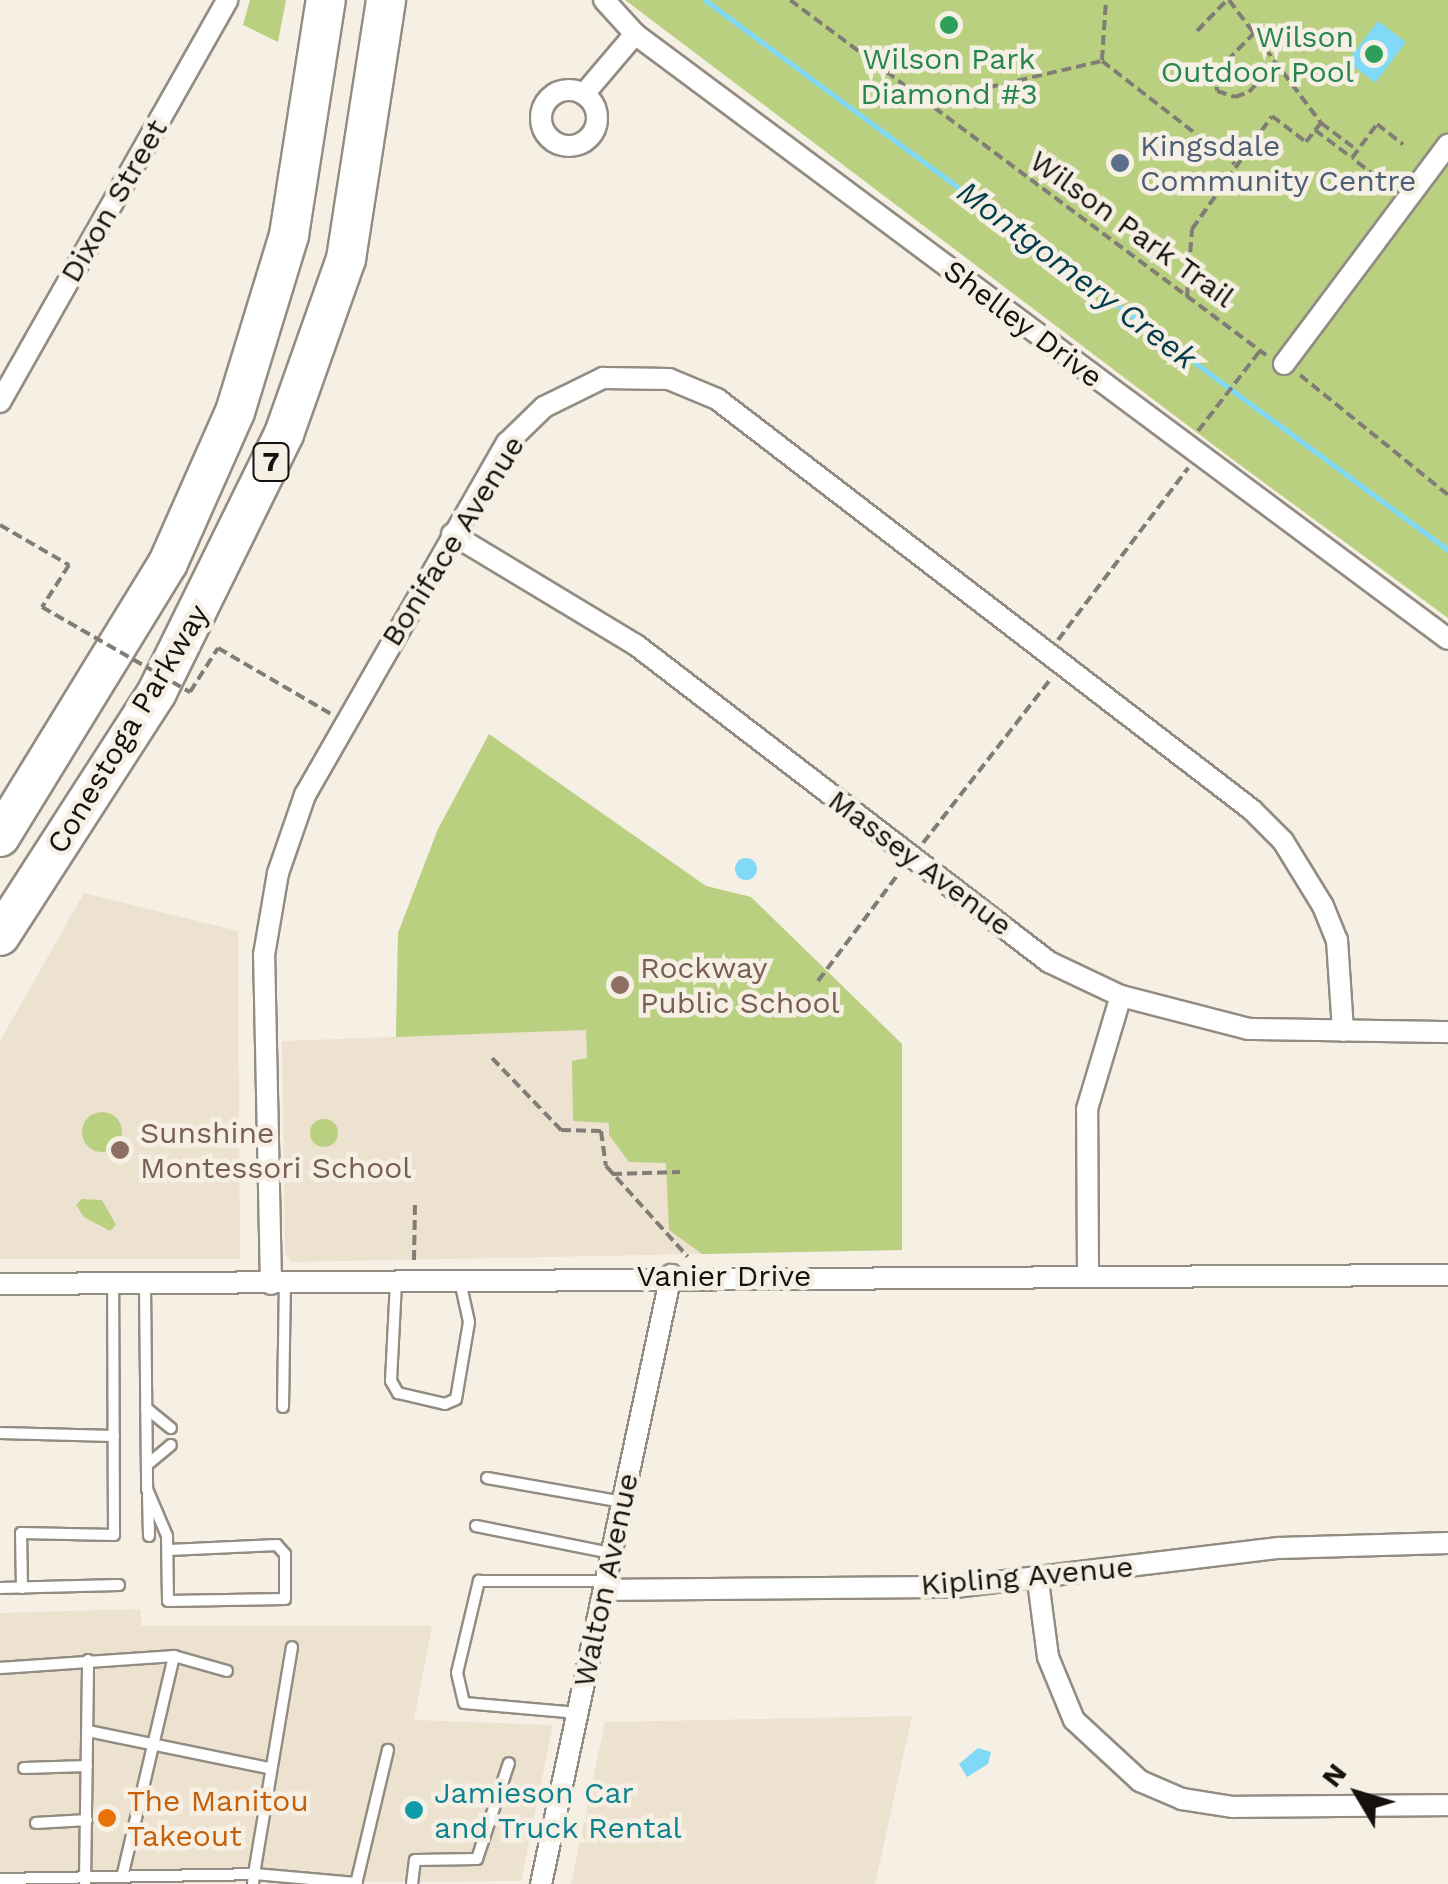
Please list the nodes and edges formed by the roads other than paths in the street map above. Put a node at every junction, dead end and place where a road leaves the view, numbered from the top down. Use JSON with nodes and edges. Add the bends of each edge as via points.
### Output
{"nodes":[{"id":1,"x":227,"y":0,"type":"edge"},
{"id":2,"x":326,"y":0,"type":"edge"},
{"id":3,"x":386,"y":0,"type":"edge"},
{"id":4,"x":604,"y":0,"type":"edge"},
{"id":5,"x":635,"y":34,"type":"junction"},
{"id":6,"x":584,"y":94,"type":"dead end"},
{"id":7,"x":1448,"y":145,"type":"edge"},
{"id":8,"x":1284,"y":364,"type":"road end"},
{"id":9,"x":0,"y":402,"type":"edge"},
{"id":10,"x":452,"y":534,"type":"junction"},
{"id":11,"x":1448,"y":639,"type":"edge"},
{"id":12,"x":0,"y":837,"type":"edge"},
{"id":13,"x":36,"y":878,"type":"junction"},
{"id":14,"x":0,"y":936,"type":"edge"},
{"id":15,"x":0,"y":948,"type":"edge"},
{"id":16,"x":1121,"y":996,"type":"junction"},
{"id":17,"x":1343,"y":1031,"type":"junction"},
{"id":18,"x":1448,"y":1032,"type":"edge"},
{"id":19,"x":1448,"y":1274,"type":"edge"},
{"id":20,"x":671,"y":1275,"type":"junction"},
{"id":21,"x":1088,"y":1276,"type":"junction"},
{"id":22,"x":460,"y":1280,"type":"junction"},
{"id":23,"x":396,"y":1281,"type":"junction"},
{"id":24,"x":0,"y":1284,"type":"edge"},
{"id":25,"x":112,"y":1284,"type":"junction"},
{"id":26,"x":146,"y":1284,"type":"junction"},
{"id":27,"x":278,"y":1284,"type":"junction"},
{"id":28,"x":282,"y":1407,"type":"dead end"},
{"id":29,"x":146,"y":1408,"type":"junction"},
{"id":30,"x":170,"y":1428,"type":"dead end"},
{"id":31,"x":0,"y":1433,"type":"edge"},
{"id":32,"x":114,"y":1436,"type":"junction"},
{"id":33,"x":171,"y":1445,"type":"dead end"},
{"id":34,"x":147,"y":1465,"type":"junction"},
{"id":35,"x":487,"y":1478,"type":"dead end"},
{"id":36,"x":148,"y":1489,"type":"junction"},
{"id":37,"x":623,"y":1502,"type":"junction"},
{"id":38,"x":476,"y":1526,"type":"dead end"},
{"id":39,"x":149,"y":1536,"type":"dead end"},
{"id":40,"x":1448,"y":1543,"type":"edge"},
{"id":41,"x":169,"y":1550,"type":"junction"},
{"id":42,"x":612,"y":1553,"type":"junction"},
{"id":43,"x":1038,"y":1581,"type":"junction"},
{"id":44,"x":118,"y":1585,"type":"dead end"},
{"id":45,"x":605,"y":1586,"type":"junction"},
{"id":46,"x":0,"y":1588,"type":"edge"},
{"id":47,"x":22,"y":1588,"type":"junction"},
{"id":48,"x":292,"y":1647,"type":"dead end"},
{"id":49,"x":174,"y":1656,"type":"junction"},
{"id":50,"x":88,"y":1660,"type":"junction"},
{"id":51,"x":0,"y":1668,"type":"edge"},
{"id":52,"x":228,"y":1670,"type":"dead end"},
{"id":53,"x":578,"y":1713,"type":"junction"},
{"id":54,"x":88,"y":1731,"type":"junction"},
{"id":55,"x":154,"y":1741,"type":"junction"},
{"id":56,"x":388,"y":1750,"type":"dead end"},
{"id":57,"x":509,"y":1763,"type":"dead end"},
{"id":58,"x":88,"y":1766,"type":"junction"},
{"id":59,"x":24,"y":1768,"type":"dead end"},
{"id":60,"x":268,"y":1768,"type":"junction"},
{"id":61,"x":1448,"y":1805,"type":"edge"},
{"id":62,"x":87,"y":1820,"type":"junction"},
{"id":63,"x":36,"y":1823,"type":"dead end"},
{"id":64,"x":124,"y":1873,"type":"junction"},
{"id":65,"x":0,"y":1879,"type":"edge"},
{"id":66,"x":254,"y":1879,"type":"edge"},
{"id":67,"x":85,"y":1881,"type":"edge"},
{"id":68,"x":356,"y":1883,"type":"edge"},
{"id":69,"x":412,"y":1884,"type":"edge"},
{"id":70,"x":542,"y":1884,"type":"edge"}],
"edges":[{"from":1,"to":9,"type":"street","name":"Dixon Street"},
{"from":2,"to":12,"type":"highway","name":"Conestoga Parkway","number":"7","via":[[289,234],[235,412],[168,563]]},
{"from":3,"to":13,"type":"highway","name":"Conestoga Parkway","number":"7","via":[[346,259],[284,434],[158,692]]},
{"from":4,"to":5,"type":"street","name":"Shelley Drive"},
{"from":5,"to":6,"type":"street"},
{"from":5,"to":11,"type":"street","name":"Shelley Drive"},
{"from":7,"to":8,"type":"street"},
{"from":10,"to":16,"type":"street","name":"Massey Avenue","via":[[636,646],[1049,962]]},
{"from":10,"to":17,"type":"street","name":"Boniface Avenue","via":[[507,444],[544,407],[603,378],[669,378],[718,399],[1252,810],[1282,841],[1337,940]]},
{"from":10,"to":27,"type":"street","name":"Boniface Avenue","via":[[305,795],[278,873],[264,955]]},
{"from":13,"to":14,"type":"highway","name":"Conestoga Parkway","number":"7"},
{"from":13,"to":15,"type":"highway"},
{"from":16,"to":17,"type":"street","name":"Massey Avenue","via":[[1249,1029]]},
{"from":16,"to":21,"type":"street","via":[[1087,1110]]},
{"from":17,"to":18,"type":"street","name":"Massey Avenue"},
{"from":19,"to":21,"type":"street","name":"Vanier Drive"},
{"from":20,"to":21,"type":"street","name":"Vanier Drive"},
{"from":20,"to":22,"type":"street","name":"Vanier Drive"},
{"from":20,"to":37,"type":"street","name":"Walton Avenue"},
{"from":22,"to":23,"type":"street","name":"Vanier Drive"},
{"from":22,"to":23,"type":"lane","via":[[468,1322],[456,1398],[445,1404],[398,1393],[391,1381]]},
{"from":23,"to":27,"type":"street","name":"Vanier Drive"},
{"from":24,"to":25,"type":"street","name":"Vanier Drive"},
{"from":25,"to":26,"type":"street","name":"Vanier Drive"},
{"from":25,"to":32,"type":"lane"},
{"from":26,"to":27,"type":"street","name":"Vanier Drive"},
{"from":26,"to":29,"type":"lane"},
{"from":27,"to":28,"type":"lane"},
{"from":29,"to":30,"type":"lane"},
{"from":29,"to":34,"type":"lane"},
{"from":31,"to":32,"type":"lane"},
{"from":32,"to":47,"type":"lane","via":[[114,1535],[21,1532]]},
{"from":33,"to":34,"type":"lane"},
{"from":34,"to":36,"type":"lane"},
{"from":35,"to":37,"type":"lane"},
{"from":36,"to":39,"type":"lane"},
{"from":36,"to":41,"type":"lane"},
{"from":37,"to":42,"type":"street","name":"Walton Avenue"},
{"from":38,"to":42,"type":"lane"},
{"from":40,"to":43,"type":"street","name":"Kipling Avenue","via":[[1279,1548]]},
{"from":41,"to":41,"type":"lane","via":[[278,1545],[285,1554],[285,1599],[168,1601]]},
{"from":42,"to":45,"type":"street","name":"Walton Avenue"},
{"from":43,"to":45,"type":"street","name":"Kipling Avenue"},
{"from":43,"to":61,"type":"street","via":[[1048,1657],[1074,1720],[1140,1781],[1182,1799],[1233,1807]]},
{"from":44,"to":47,"type":"lane"},
{"from":45,"to":53,"type":"street","name":"Walton Avenue"},
{"from":45,"to":53,"type":"lane","via":[[479,1581],[457,1673],[464,1703]]},
{"from":46,"to":47,"type":"lane"},
{"from":48,"to":60,"type":"lane"},
{"from":49,"to":50,"type":"lane"},
{"from":49,"to":52,"type":"lane"},
{"from":49,"to":55,"type":"lane"},
{"from":50,"to":51,"type":"lane"},
{"from":50,"to":54,"type":"lane"},
{"from":53,"to":70,"type":"street","name":"Walton Avenue"},
{"from":54,"to":55,"type":"lane"},
{"from":54,"to":58,"type":"lane"},
{"from":55,"to":60,"type":"lane"},
{"from":55,"to":64,"type":"lane"},
{"from":56,"to":68,"type":"lane"},
{"from":57,"to":69,"type":"lane","via":[[477,1859],[415,1860]]},
{"from":58,"to":59,"type":"lane"},
{"from":58,"to":62,"type":"lane"},
{"from":60,"to":66,"type":"lane"},
{"from":62,"to":63,"type":"lane"},
{"from":62,"to":67,"type":"lane"},
{"from":64,"to":66,"type":"lane"},
{"from":64,"to":67,"type":"lane"},
{"from":65,"to":67,"type":"lane"},
{"from":66,"to":68,"type":"lane"}]}
